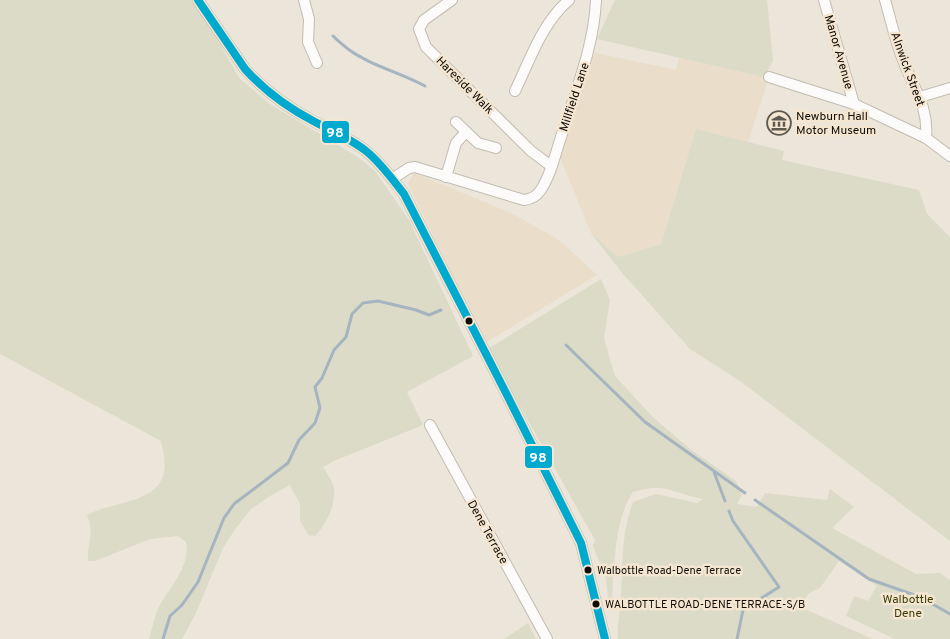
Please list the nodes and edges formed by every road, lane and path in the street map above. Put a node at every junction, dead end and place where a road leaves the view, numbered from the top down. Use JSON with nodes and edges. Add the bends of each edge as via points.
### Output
{"nodes":[{"id":1,"x":198,"y":0,"type":"edge"},
{"id":2,"x":304,"y":0,"type":"edge"},
{"id":3,"x":452,"y":0,"type":"edge"},
{"id":4,"x":569,"y":0,"type":"edge"},
{"id":5,"x":596,"y":0,"type":"edge"},
{"id":6,"x":824,"y":0,"type":"edge"},
{"id":7,"x":885,"y":0,"type":"edge"},
{"id":8,"x":317,"y":63,"type":"dead end"},
{"id":9,"x":769,"y":77,"type":"dead end"},
{"id":10,"x":950,"y":88,"type":"edge"},
{"id":11,"x":515,"y":91,"type":"dead end"},
{"id":12,"x":920,"y":97,"type":"junction"},
{"id":13,"x":854,"y":104,"type":"junction"},
{"id":14,"x":456,"y":122,"type":"dead end"},
{"id":15,"x":466,"y":132,"type":"junction"},
{"id":16,"x":926,"y":138,"type":"junction"},
{"id":17,"x":496,"y":148,"type":"dead end"},
{"id":18,"x":950,"y":156,"type":"edge"},
{"id":19,"x":551,"y":166,"type":"junction"},
{"id":20,"x":446,"y":177,"type":"junction"},
{"id":21,"x":392,"y":179,"type":"junction"},
{"id":22,"x":430,"y":425,"type":"dead end"},
{"id":23,"x":546,"y":639,"type":"edge"},
{"id":24,"x":605,"y":639,"type":"edge"}],
"edges":[{"from":1,"to":21,"type":"street","via":[[252,77],[297,111],[364,150]]},
{"from":2,"to":8,"type":"street","via":[[309,18],[308,42]]},
{"from":3,"to":19,"type":"street","name":"Hareside Walk","via":[[424,20],[419,28],[426,46],[531,151]]},
{"from":4,"to":11,"type":"street","via":[[547,25]]},
{"from":5,"to":19,"type":"street","name":"Millfield Lane","via":[[590,47]]},
{"from":6,"to":13,"type":"street","name":"Manor Avenue"},
{"from":7,"to":12,"type":"street","name":"Alnwick Street","via":[[903,61]]},
{"from":9,"to":13,"type":"street"},
{"from":10,"to":12,"type":"street"},
{"from":12,"to":16,"type":"street","name":"Alnwick Street","via":[[926,118]]},
{"from":13,"to":16,"type":"street"},
{"from":14,"to":15,"type":"street"},
{"from":15,"to":17,"type":"street","via":[[478,143]]},
{"from":15,"to":20,"type":"street","via":[[456,143]]},
{"from":16,"to":18,"type":"street"},
{"from":19,"to":20,"type":"street","name":"Millfield Lane","via":[[540,191],[533,198],[524,200]]},
{"from":20,"to":21,"type":"street","via":[[409,168]]},
{"from":21,"to":24,"type":"street","via":[[414,210],[581,544]]},
{"from":22,"to":23,"type":"street","name":"Dene Terrace"}]}
